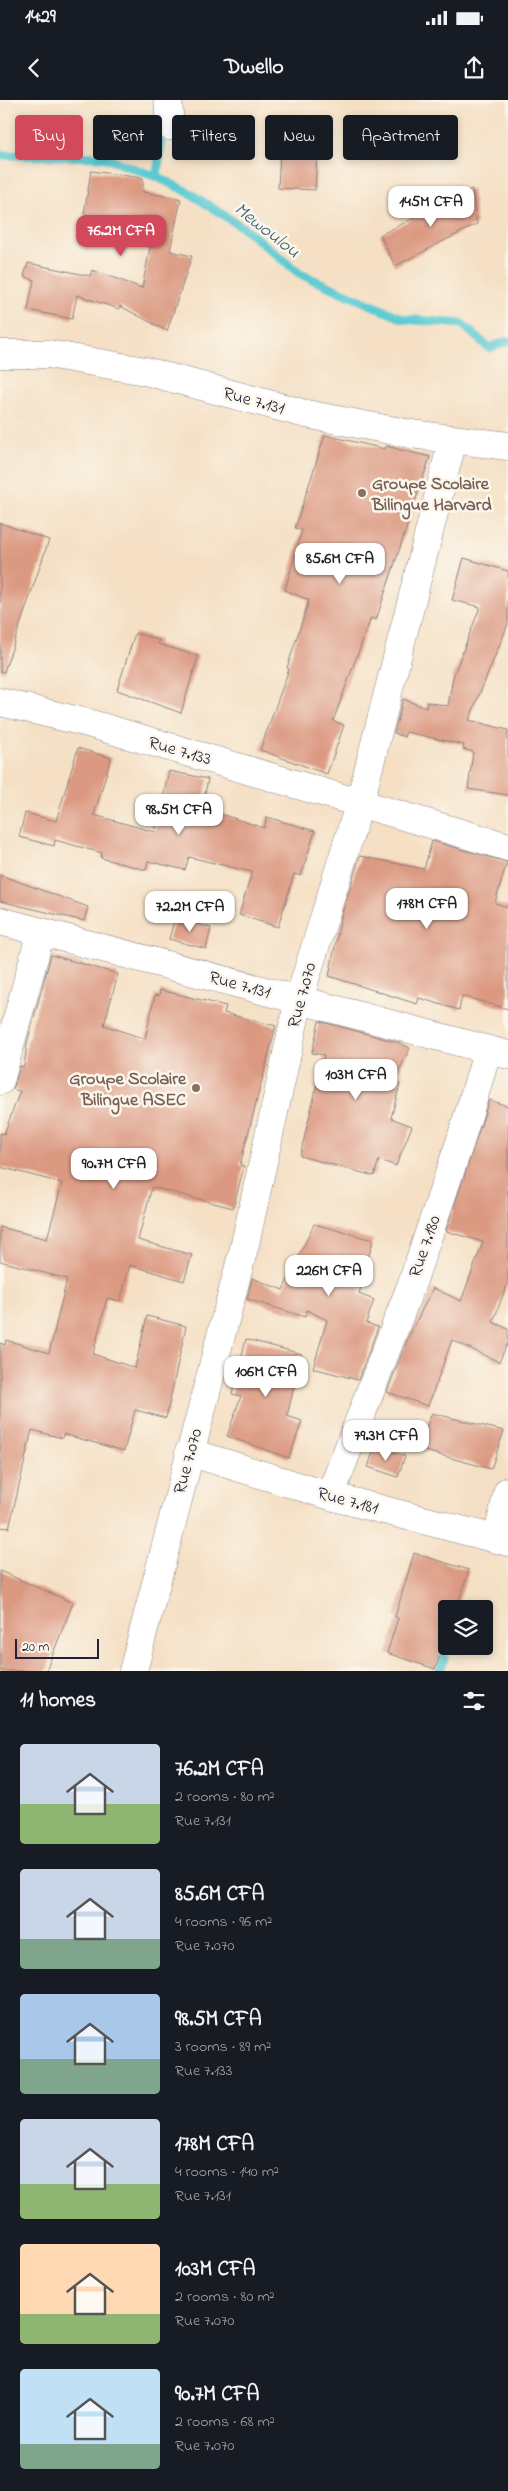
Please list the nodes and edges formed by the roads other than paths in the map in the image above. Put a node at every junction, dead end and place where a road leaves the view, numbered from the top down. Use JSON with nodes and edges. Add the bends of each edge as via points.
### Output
{"nodes":[{"id":1,"x":0,"y":354,"type":"edge"},
{"id":2,"x":454,"y":439,"type":"junction"},
{"id":3,"x":508,"y":446,"type":"edge"},
{"id":4,"x":0,"y":702,"type":"edge"},
{"id":5,"x":360,"y":802,"type":"junction"},
{"id":6,"x":508,"y":847,"type":"edge"},
{"id":7,"x":0,"y":921,"type":"edge"},
{"id":8,"x":41,"y":932,"type":"junction"},
{"id":9,"x":298,"y":999,"type":"junction"},
{"id":10,"x":498,"y":1052,"type":"edge"},
{"id":11,"x":0,"y":1081,"type":"edge"},
{"id":12,"x":189,"y":1452,"type":"junction"},
{"id":13,"x":508,"y":1491,"type":"edge"},
{"id":14,"x":330,"y":1496,"type":"junction"},
{"id":15,"x":502,"y":1540,"type":"edge"},
{"id":16,"x":132,"y":1671,"type":"edge"}],
"edges":[{"from":1,"to":2,"type":"street","name":"Rue 7.131","via":[[48,354],[144,371],[306,414]]},
{"from":2,"to":3,"type":"street","name":"Rue 7.131"},
{"from":2,"to":5,"type":"street","name":"Rue 7.070"},
{"from":4,"to":5,"type":"street","name":"Rue 7.133","via":[[88,723]]},
{"from":5,"to":6,"type":"street","name":"Rue 7.133"},
{"from":5,"to":9,"type":"street","name":"Rue 7.070"},
{"from":7,"to":8,"type":"street","name":"Rue 7.131"},
{"from":8,"to":9,"type":"street","name":"Rue 7.131"},
{"from":8,"to":11,"type":"street"},
{"from":9,"to":10,"type":"street","name":"Rue 7.131"},
{"from":9,"to":12,"type":"street","name":"Rue 7.070","via":[[245,1244]]},
{"from":10,"to":14,"type":"street","name":"Rue 7.180","via":[[460,1142],[412,1283]]},
{"from":12,"to":14,"type":"street","name":"Rue 7.181"},
{"from":12,"to":16,"type":"street","name":"Rue 7.070"},
{"from":13,"to":15,"type":"street"},
{"from":14,"to":15,"type":"street","name":"Rue 7.181"}]}
